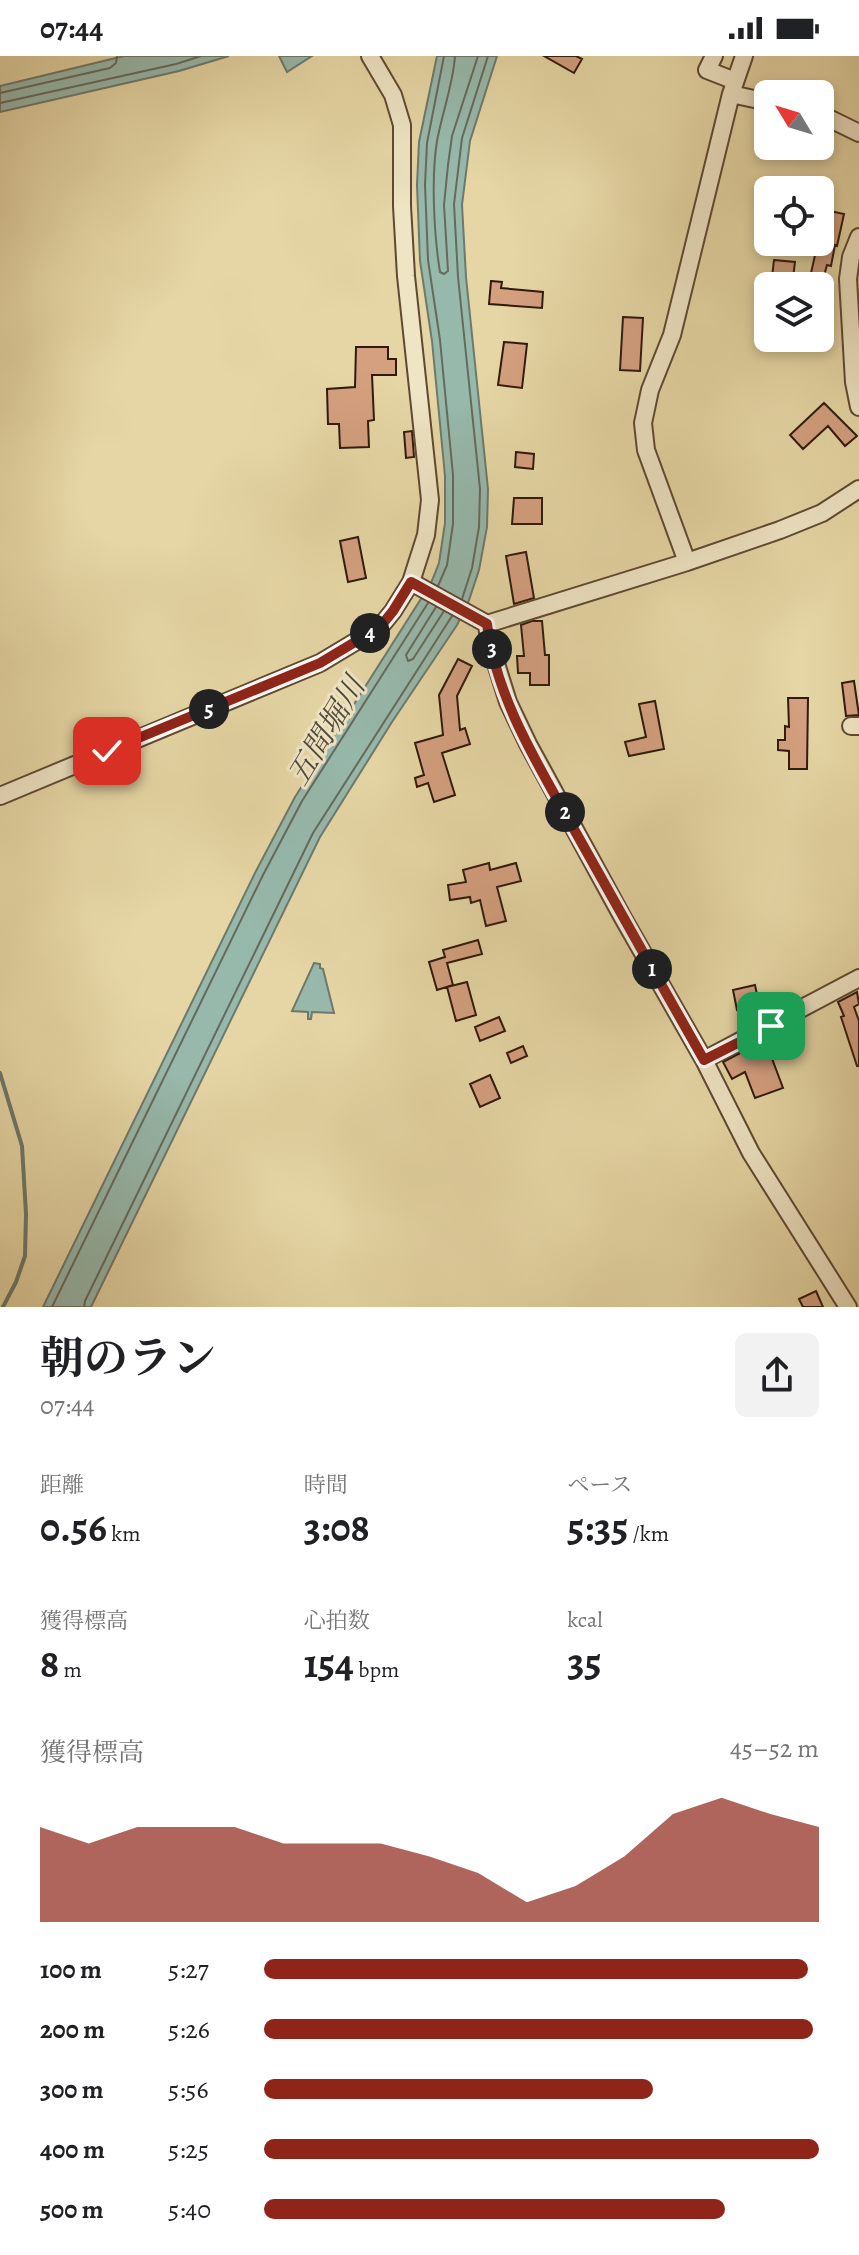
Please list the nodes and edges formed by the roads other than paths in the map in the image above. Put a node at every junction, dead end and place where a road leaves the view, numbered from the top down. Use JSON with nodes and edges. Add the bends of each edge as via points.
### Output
{"nodes":[{"id":1,"x":370,"y":56,"type":"edge"},
{"id":2,"x":714,"y":56,"type":"edge"},
{"id":3,"x":744,"y":56,"type":"edge"},
{"id":4,"x":733,"y":88,"type":"junction"},
{"id":5,"x":754,"y":96,"type":"edge"},
{"id":6,"x":834,"y":121,"type":"edge"},
{"id":7,"x":859,"y":133,"type":"edge"},
{"id":8,"x":859,"y":237,"type":"edge"},
{"id":9,"x":859,"y":407,"type":"edge"},
{"id":10,"x":859,"y":489,"type":"edge"},
{"id":11,"x":687,"y":562,"type":"junction"},
{"id":12,"x":411,"y":582,"type":"junction"},
{"id":13,"x":487,"y":624,"type":"junction"},
{"id":14,"x":0,"y":796,"type":"edge"},
{"id":15,"x":859,"y":978,"type":"edge"},
{"id":16,"x":704,"y":1060,"type":"junction"},
{"id":17,"x":848,"y":1307,"type":"edge"}],
"edges":[{"from":1,"to":12,"type":"street","via":[[393,95],[402,125],[406,276],[430,500],[426,535]]},
{"from":2,"to":4,"type":"street","via":[[707,70]]},
{"from":3,"to":4,"type":"street"},
{"from":4,"to":5,"type":"street"},
{"from":4,"to":11,"type":"street","via":[[672,335],[643,423],[646,450]]},
{"from":6,"to":7,"type":"street"},
{"from":8,"to":9,"type":"street","via":[[848,279]]},
{"from":10,"to":11,"type":"street","via":[[822,513]]},
{"from":11,"to":13,"type":"street"},
{"from":12,"to":13,"type":"street"},
{"from":12,"to":14,"type":"street","via":[[380,627],[320,663]]},
{"from":13,"to":16,"type":"street","via":[[508,702],[526,741]]},
{"from":15,"to":16,"type":"street"},
{"from":16,"to":17,"type":"street","via":[[751,1153]]}]}
